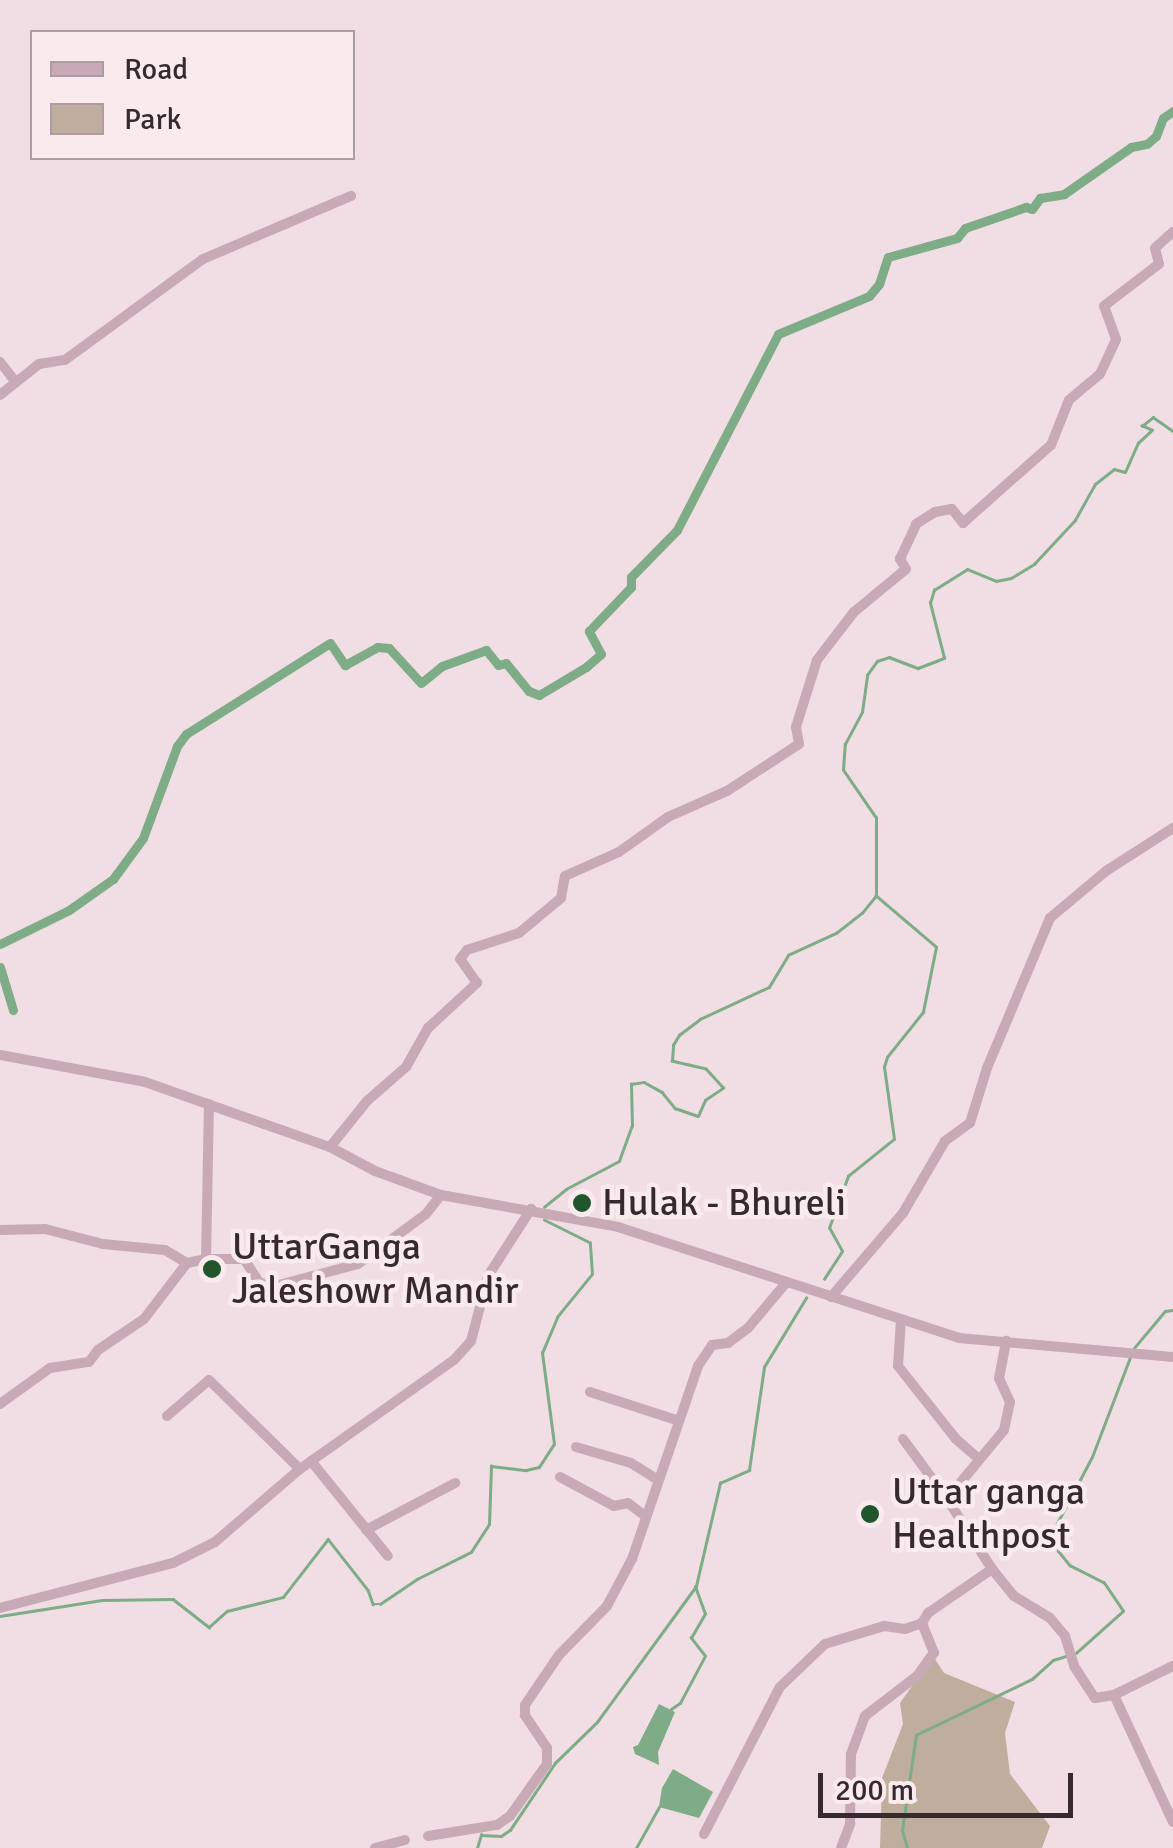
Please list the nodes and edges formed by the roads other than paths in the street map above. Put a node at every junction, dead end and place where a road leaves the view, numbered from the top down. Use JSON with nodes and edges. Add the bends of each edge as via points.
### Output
{"nodes":[{"id":1,"x":351,"y":196,"type":"dead end"},
{"id":2,"x":1173,"y":232,"type":"edge"},
{"id":3,"x":0,"y":362,"type":"edge"},
{"id":4,"x":15,"y":380,"type":"junction"},
{"id":5,"x":0,"y":396,"type":"edge"},
{"id":6,"x":1173,"y":828,"type":"edge"},
{"id":7,"x":0,"y":1055,"type":"edge"},
{"id":8,"x":209,"y":1104,"type":"junction"},
{"id":9,"x":330,"y":1147,"type":"junction"},
{"id":10,"x":441,"y":1195,"type":"junction"},
{"id":11,"x":532,"y":1209,"type":"junction"},
{"id":12,"x":0,"y":1230,"type":"edge"},
{"id":13,"x":206,"y":1259,"type":"junction"},
{"id":14,"x":187,"y":1264,"type":"junction"},
{"id":15,"x":785,"y":1284,"type":"junction"},
{"id":16,"x":825,"y":1295,"type":"junction"},
{"id":17,"x":900,"y":1320,"type":"junction"},
{"id":18,"x":1006,"y":1341,"type":"junction"},
{"id":19,"x":1173,"y":1357,"type":"edge"},
{"id":20,"x":590,"y":1392,"type":"dead end"},
{"id":21,"x":0,"y":1404,"type":"edge"},
{"id":22,"x":167,"y":1416,"type":"dead end"},
{"id":23,"x":676,"y":1420,"type":"junction"},
{"id":24,"x":902,"y":1440,"type":"dead end"},
{"id":25,"x":576,"y":1447,"type":"dead end"},
{"id":26,"x":979,"y":1459,"type":"junction"},
{"id":27,"x":311,"y":1461,"type":"junction"},
{"id":28,"x":300,"y":1469,"type":"junction"},
{"id":29,"x":560,"y":1476,"type":"dead end"},
{"id":30,"x":657,"y":1478,"type":"junction"},
{"id":31,"x":455,"y":1483,"type":"dead end"},
{"id":32,"x":947,"y":1499,"type":"junction"},
{"id":33,"x":645,"y":1516,"type":"junction"},
{"id":34,"x":366,"y":1530,"type":"junction"},
{"id":35,"x":388,"y":1556,"type":"dead end"},
{"id":36,"x":992,"y":1569,"type":"junction"},
{"id":37,"x":0,"y":1608,"type":"edge"},
{"id":38,"x":922,"y":1623,"type":"junction"},
{"id":39,"x":1173,"y":1666,"type":"edge"},
{"id":40,"x":1114,"y":1696,"type":"junction"},
{"id":41,"x":1173,"y":1822,"type":"edge"},
{"id":42,"x":704,"y":1834,"type":"dead end"},
{"id":43,"x":428,"y":1836,"type":"dead end"},
{"id":44,"x":405,"y":1840,"type":"dead end"},
{"id":45,"x":375,"y":1848,"type":"edge"},
{"id":46,"x":840,"y":1848,"type":"edge"}],
"edges":[{"from":1,"to":4,"type":"street","via":[[202,259],[65,360],[39,364]]},
{"from":2,"to":9,"type":"street","via":[[1155,248],[1159,264],[1104,306],[1116,339],[1100,374],[1069,400],[1050,445],[963,523],[952,509],[916,524],[900,558],[906,568],[854,612],[817,660],[796,727],[799,744],[619,852],[565,876],[561,898],[519,933],[467,950],[460,959],[477,984],[428,1028],[406,1066]]},
{"from":3,"to":4,"type":"street"},
{"from":4,"to":5,"type":"street"},
{"from":6,"to":16,"type":"street","via":[[1050,918],[970,1123],[946,1142],[903,1213]]},
{"from":7,"to":8,"type":"street","via":[[145,1082]]},
{"from":8,"to":9,"type":"street"},
{"from":8,"to":13,"type":"street"},
{"from":9,"to":10,"type":"street"},
{"from":10,"to":11,"type":"street"},
{"from":10,"to":13,"type":"street","via":[[426,1214],[358,1264],[270,1287],[244,1258]]},
{"from":11,"to":15,"type":"street","via":[[618,1226]]},
{"from":11,"to":27,"type":"street","via":[[488,1276],[472,1341]]},
{"from":12,"to":14,"type":"street","via":[[45,1230],[166,1250]]},
{"from":13,"to":14,"type":"street"},
{"from":14,"to":21,"type":"street","via":[[144,1319],[89,1362],[50,1368]]},
{"from":15,"to":16,"type":"street"},
{"from":15,"to":23,"type":"street","via":[[748,1328],[728,1343],[712,1345]]},
{"from":16,"to":17,"type":"street"},
{"from":17,"to":18,"type":"street","via":[[960,1338]]},
{"from":17,"to":26,"type":"street","via":[[898,1366]]},
{"from":18,"to":19,"type":"street"},
{"from":18,"to":26,"type":"street","via":[[998,1378],[1010,1402],[1004,1430]]},
{"from":20,"to":23,"type":"street"},
{"from":22,"to":28,"type":"street","via":[[209,1380]]},
{"from":23,"to":30,"type":"street"},
{"from":24,"to":32,"type":"street"},
{"from":25,"to":30,"type":"street"},
{"from":26,"to":32,"type":"street"},
{"from":27,"to":28,"type":"street"},
{"from":27,"to":34,"type":"street"},
{"from":28,"to":37,"type":"street","via":[[215,1542],[173,1562]]},
{"from":29,"to":33,"type":"street"},
{"from":30,"to":33,"type":"street"},
{"from":31,"to":34,"type":"street"},
{"from":32,"to":36,"type":"street"},
{"from":33,"to":43,"type":"street","via":[[607,1606],[560,1655],[525,1706],[547,1748],[547,1764],[497,1825]]},
{"from":34,"to":35,"type":"street"},
{"from":36,"to":38,"type":"street"},
{"from":36,"to":40,"type":"street","via":[[1014,1596],[1065,1636],[1095,1698]]},
{"from":38,"to":42,"type":"street","via":[[884,1626],[826,1644],[780,1686]]},
{"from":38,"to":46,"type":"street","via":[[934,1652],[916,1676],[865,1716],[850,1754],[850,1824]]},
{"from":39,"to":40,"type":"street"},
{"from":40,"to":41,"type":"street"},
{"from":44,"to":45,"type":"street"}]}
